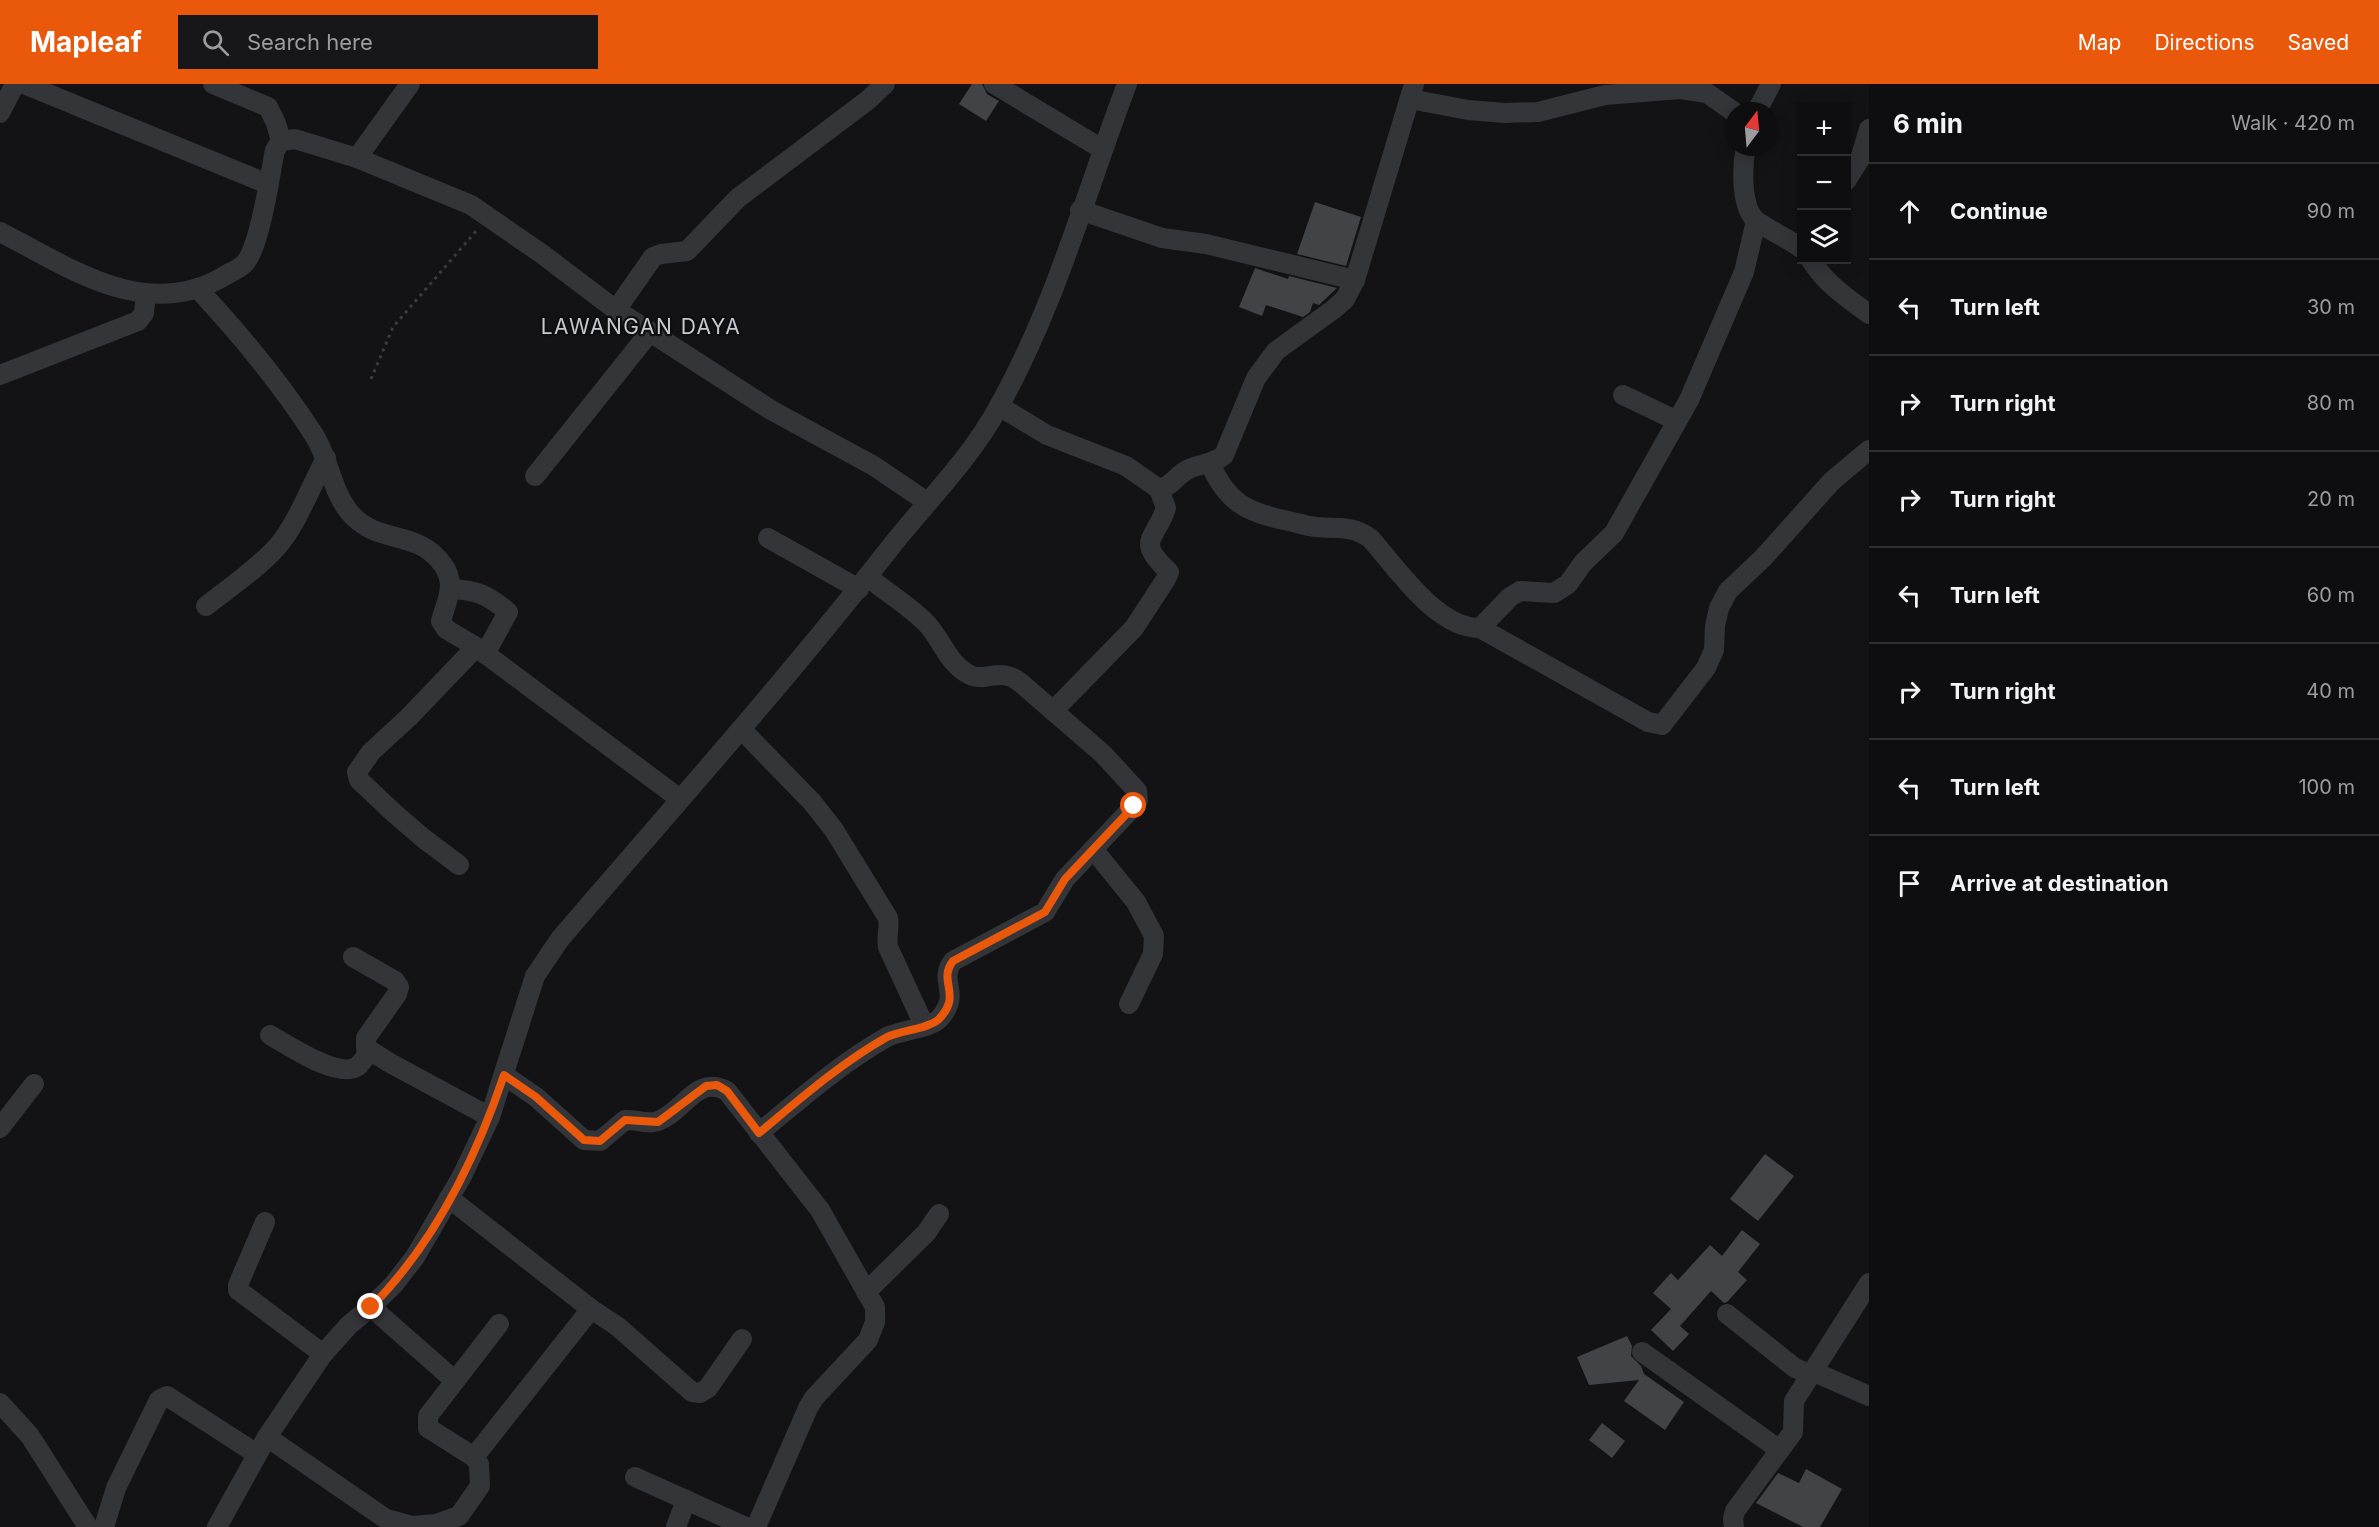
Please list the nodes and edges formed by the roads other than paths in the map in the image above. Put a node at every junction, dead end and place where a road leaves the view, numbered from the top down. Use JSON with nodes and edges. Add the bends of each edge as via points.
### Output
{"nodes":[{"id":1,"x":15,"y":84,"type":"edge"},
{"id":2,"x":24,"y":84,"type":"edge"},
{"id":3,"x":213,"y":84,"type":"edge"},
{"id":4,"x":410,"y":84,"type":"edge"},
{"id":5,"x":885,"y":84,"type":"edge"},
{"id":6,"x":994,"y":84,"type":"edge"},
{"id":7,"x":1127,"y":84,"type":"edge"},
{"id":8,"x":1771,"y":84,"type":"edge"},
{"id":9,"x":1706,"y":88,"type":"edge"},
{"id":10,"x":1412,"y":92,"type":"edge"},
{"id":11,"x":1762,"y":102,"type":"edge"},
{"id":12,"x":1725,"y":104,"type":"edge"},
{"id":13,"x":0,"y":112,"type":"edge"},
{"id":14,"x":1869,"y":129,"type":"edge"},
{"id":15,"x":281,"y":141,"type":"junction"},
{"id":16,"x":1102,"y":149,"type":"junction"},
{"id":17,"x":1744,"y":156,"type":"edge"},
{"id":18,"x":357,"y":158,"type":"junction"},
{"id":19,"x":1851,"y":173,"type":"edge"},
{"id":20,"x":268,"y":184,"type":"junction"},
{"id":21,"x":1080,"y":210,"type":"junction"},
{"id":22,"x":1756,"y":221,"type":"junction"},
{"id":23,"x":0,"y":232,"type":"edge"},
{"id":24,"x":1797,"y":246,"type":"edge"},
{"id":25,"x":1813,"y":264,"type":"edge"},
{"id":26,"x":1355,"y":280,"type":"junction"},
{"id":27,"x":197,"y":288,"type":"junction"},
{"id":28,"x":146,"y":294,"type":"junction"},
{"id":29,"x":616,"y":310,"type":"junction"},
{"id":30,"x":1869,"y":314,"type":"edge"},
{"id":31,"x":650,"y":332,"type":"junction"},
{"id":32,"x":0,"y":375,"type":"edge"},
{"id":33,"x":1623,"y":395,"type":"dead end"},
{"id":34,"x":999,"y":406,"type":"junction"},
{"id":35,"x":1677,"y":420,"type":"junction"},
{"id":36,"x":1869,"y":450,"type":"edge"},
{"id":37,"x":326,"y":458,"type":"junction"},
{"id":38,"x":1209,"y":464,"type":"junction"},
{"id":39,"x":535,"y":476,"type":"dead end"},
{"id":40,"x":1159,"y":489,"type":"junction"},
{"id":41,"x":927,"y":502,"type":"junction"},
{"id":42,"x":768,"y":538,"type":"dead end"},
{"id":43,"x":863,"y":583,"type":"junction"},
{"id":44,"x":451,"y":589,"type":"junction"},
{"id":45,"x":206,"y":606,"type":"dead end"},
{"id":46,"x":1480,"y":628,"type":"junction"},
{"id":47,"x":480,"y":651,"type":"junction"},
{"id":48,"x":1053,"y":711,"type":"junction"},
{"id":49,"x":742,"y":730,"type":"junction"},
{"id":50,"x":680,"y":799,"type":"junction"},
{"id":51,"x":1093,"y":849,"type":"junction"},
{"id":52,"x":459,"y":865,"type":"dead end"},
{"id":53,"x":353,"y":957,"type":"dead end"},
{"id":54,"x":1129,"y":1004,"type":"dead end"},
{"id":55,"x":924,"y":1025,"type":"junction"},
{"id":56,"x":270,"y":1035,"type":"dead end"},
{"id":57,"x":370,"y":1051,"type":"junction"},
{"id":58,"x":504,"y":1075,"type":"junction"},
{"id":59,"x":34,"y":1084,"type":"dead end"},
{"id":60,"x":490,"y":1117,"type":"junction"},
{"id":61,"x":0,"y":1128,"type":"edge"},
{"id":62,"x":759,"y":1133,"type":"junction"},
{"id":63,"x":449,"y":1198,"type":"junction"},
{"id":64,"x":939,"y":1214,"type":"dead end"},
{"id":65,"x":264,"y":1222,"type":"dead end"},
{"id":66,"x":1869,"y":1283,"type":"edge"},
{"id":67,"x":866,"y":1292,"type":"junction"},
{"id":68,"x":371,"y":1307,"type":"junction"},
{"id":69,"x":591,"y":1309,"type":"junction"},
{"id":70,"x":1727,"y":1314,"type":"dead end"},
{"id":71,"x":499,"y":1324,"type":"dead end"},
{"id":72,"x":742,"y":1339,"type":"dead end"},
{"id":73,"x":1642,"y":1352,"type":"dead end"},
{"id":74,"x":323,"y":1354,"type":"junction"},
{"id":75,"x":1811,"y":1372,"type":"junction"},
{"id":76,"x":454,"y":1380,"type":"junction"},
{"id":77,"x":1869,"y":1396,"type":"edge"},
{"id":78,"x":0,"y":1403,"type":"edge"},
{"id":79,"x":262,"y":1445,"type":"junction"},
{"id":80,"x":1779,"y":1450,"type":"junction"},
{"id":81,"x":474,"y":1457,"type":"junction"},
{"id":82,"x":635,"y":1476,"type":"dead end"},
{"id":83,"x":686,"y":1500,"type":"junction"},
{"id":84,"x":88,"y":1527,"type":"edge"},
{"id":85,"x":104,"y":1527,"type":"edge"},
{"id":86,"x":217,"y":1527,"type":"edge"},
{"id":87,"x":676,"y":1527,"type":"edge"},
{"id":88,"x":746,"y":1527,"type":"edge"},
{"id":89,"x":756,"y":1527,"type":"edge"},
{"id":90,"x":1734,"y":1527,"type":"edge"}],
"edges":[{"from":1,"to":13,"type":"street"},
{"from":2,"to":20,"type":"street"},
{"from":3,"to":15,"type":"street","via":[[268,107]]},
{"from":4,"to":18,"type":"street"},
{"from":5,"to":29,"type":"street","via":[[738,198],[687,251],[653,258]]},
{"from":6,"to":16,"type":"street"},
{"from":7,"to":16,"type":"street"},
{"from":8,"to":11,"type":"street"},
{"from":9,"to":10,"type":"street","via":[[1605,95],[1538,112],[1505,113],[1468,110]]},
{"from":9,"to":12,"type":"street"},
{"from":10,"to":26,"type":"street"},
{"from":14,"to":19,"type":"street"},
{"from":15,"to":18,"type":"street","via":[[295,139]]},
{"from":15,"to":20,"type":"street"},
{"from":16,"to":21,"type":"street"},
{"from":17,"to":22,"type":"street","via":[[1744,189]]},
{"from":18,"to":29,"type":"street","via":[[471,205]]},
{"from":20,"to":27,"type":"street","via":[[256,240],[244,263]]},
{"from":21,"to":26,"type":"street","via":[[1162,238],[1206,244]]},
{"from":21,"to":34,"type":"street","via":[[1033,339]]},
{"from":22,"to":24,"type":"street"},
{"from":22,"to":35,"type":"street","via":[[1737,292]]},
{"from":23,"to":28,"type":"street","via":[[93,279],[124,291]]},
{"from":25,"to":30,"type":"street","via":[[1836,290]]},
{"from":26,"to":38,"type":"street","via":[[1334,309],[1276,351],[1256,378],[1224,455]]},
{"from":27,"to":28,"type":"street"},
{"from":27,"to":37,"type":"street","via":[[274,377]]},
{"from":28,"to":32,"type":"street","via":[[144,313],[138,321]]},
{"from":29,"to":31,"type":"street"},
{"from":31,"to":39,"type":"street"},
{"from":31,"to":41,"type":"street","via":[[771,410],[874,466]]},
{"from":33,"to":35,"type":"street"},
{"from":34,"to":40,"type":"street","via":[[1047,435],[1126,466]]},
{"from":34,"to":41,"type":"street","via":[[966,459]]},
{"from":35,"to":46,"type":"street","via":[[1614,533],[1582,563],[1568,584],[1554,593],[1520,591]]},
{"from":36,"to":46,"type":"street","via":[[1832,482],[1728,591],[1719,608],[1714,650],[1706,668],[1662,725],[1648,722]]},
{"from":37,"to":44,"type":"street","via":[[336,492],[352,515],[373,532],[423,545],[445,567]]},
{"from":37,"to":45,"type":"street","via":[[277,546]]},
{"from":38,"to":40,"type":"street","via":[[1187,470]]},
{"from":38,"to":46,"type":"street","via":[[1224,490],[1255,513],[1315,527],[1359,530],[1432,608],[1446,618]]},
{"from":40,"to":48,"type":"street","via":[[1166,508],[1149,543],[1150,551],[1169,572],[1166,579],[1134,628]]},
{"from":41,"to":43,"type":"street"},
{"from":42,"to":43,"type":"street"},
{"from":43,"to":48,"type":"street","via":[[927,624],[948,656],[969,675],[1012,676]]},
{"from":43,"to":49,"type":"street"},
{"from":44,"to":47,"type":"street","via":[[441,621],[446,629]]},
{"from":44,"to":47,"type":"street","via":[[472,590],[493,599],[508,612]]},
{"from":47,"to":50,"type":"street"},
{"from":47,"to":52,"type":"street","via":[[371,752],[357,772],[359,780],[394,813]]},
{"from":48,"to":51,"type":"street","via":[[1103,754],[1137,791],[1134,806]]},
{"from":49,"to":50,"type":"street"},
{"from":49,"to":55,"type":"street","via":[[834,830],[888,918],[888,947]]},
{"from":50,"to":58,"type":"street","via":[[541,964]]},
{"from":51,"to":54,"type":"street","via":[[1136,902],[1154,936],[1153,954]]},
{"from":51,"to":55,"type":"street","via":[[1065,879],[1045,912],[953,961],[948,967],[949,1003],[937,1022]]},
{"from":53,"to":57,"type":"street","via":[[399,987],[366,1038]]},
{"from":55,"to":62,"type":"street","via":[[889,1036],[844,1064]]},
{"from":56,"to":57,"type":"street","via":[[310,1059],[340,1070],[358,1066]]},
{"from":57,"to":60,"type":"street"},
{"from":58,"to":60,"type":"street"},
{"from":58,"to":62,"type":"street","via":[[584,1140],[592,1142],[600,1141],[625,1120],[658,1122],[706,1086],[717,1085],[727,1091]]},
{"from":59,"to":61,"type":"street"},
{"from":60,"to":63,"type":"street"},
{"from":62,"to":67,"type":"street","via":[[820,1210]]},
{"from":63,"to":68,"type":"street","via":[[415,1257]]},
{"from":63,"to":69,"type":"street"},
{"from":64,"to":67,"type":"street","via":[[926,1233]]},
{"from":65,"to":74,"type":"street","via":[[238,1290]]},
{"from":66,"to":75,"type":"street"},
{"from":67,"to":89,"type":"street","via":[[875,1307],[875,1322],[868,1340],[814,1398]]},
{"from":68,"to":74,"type":"street"},
{"from":68,"to":76,"type":"street"},
{"from":69,"to":72,"type":"street","via":[[617,1326],[692,1392],[708,1388]]},
{"from":69,"to":81,"type":"street"},
{"from":70,"to":75,"type":"street","via":[[1795,1368]]},
{"from":71,"to":76,"type":"street"},
{"from":73,"to":80,"type":"street"},
{"from":74,"to":79,"type":"street"},
{"from":75,"to":77,"type":"street"},
{"from":75,"to":80,"type":"street","via":[[1794,1401],[1793,1432]]},
{"from":76,"to":81,"type":"street","via":[[428,1416],[428,1428]]},
{"from":78,"to":84,"type":"street","via":[[30,1436]]},
{"from":79,"to":81,"type":"street","via":[[386,1519],[412,1526],[436,1524],[459,1516],[480,1486],[479,1464]]},
{"from":79,"to":85,"type":"street","via":[[167,1396],[159,1400],[116,1488]]},
{"from":79,"to":86,"type":"street"},
{"from":80,"to":90,"type":"street","via":[[1735,1511]]},
{"from":82,"to":83,"type":"street"},
{"from":83,"to":87,"type":"street"},
{"from":83,"to":88,"type":"street"}]}
